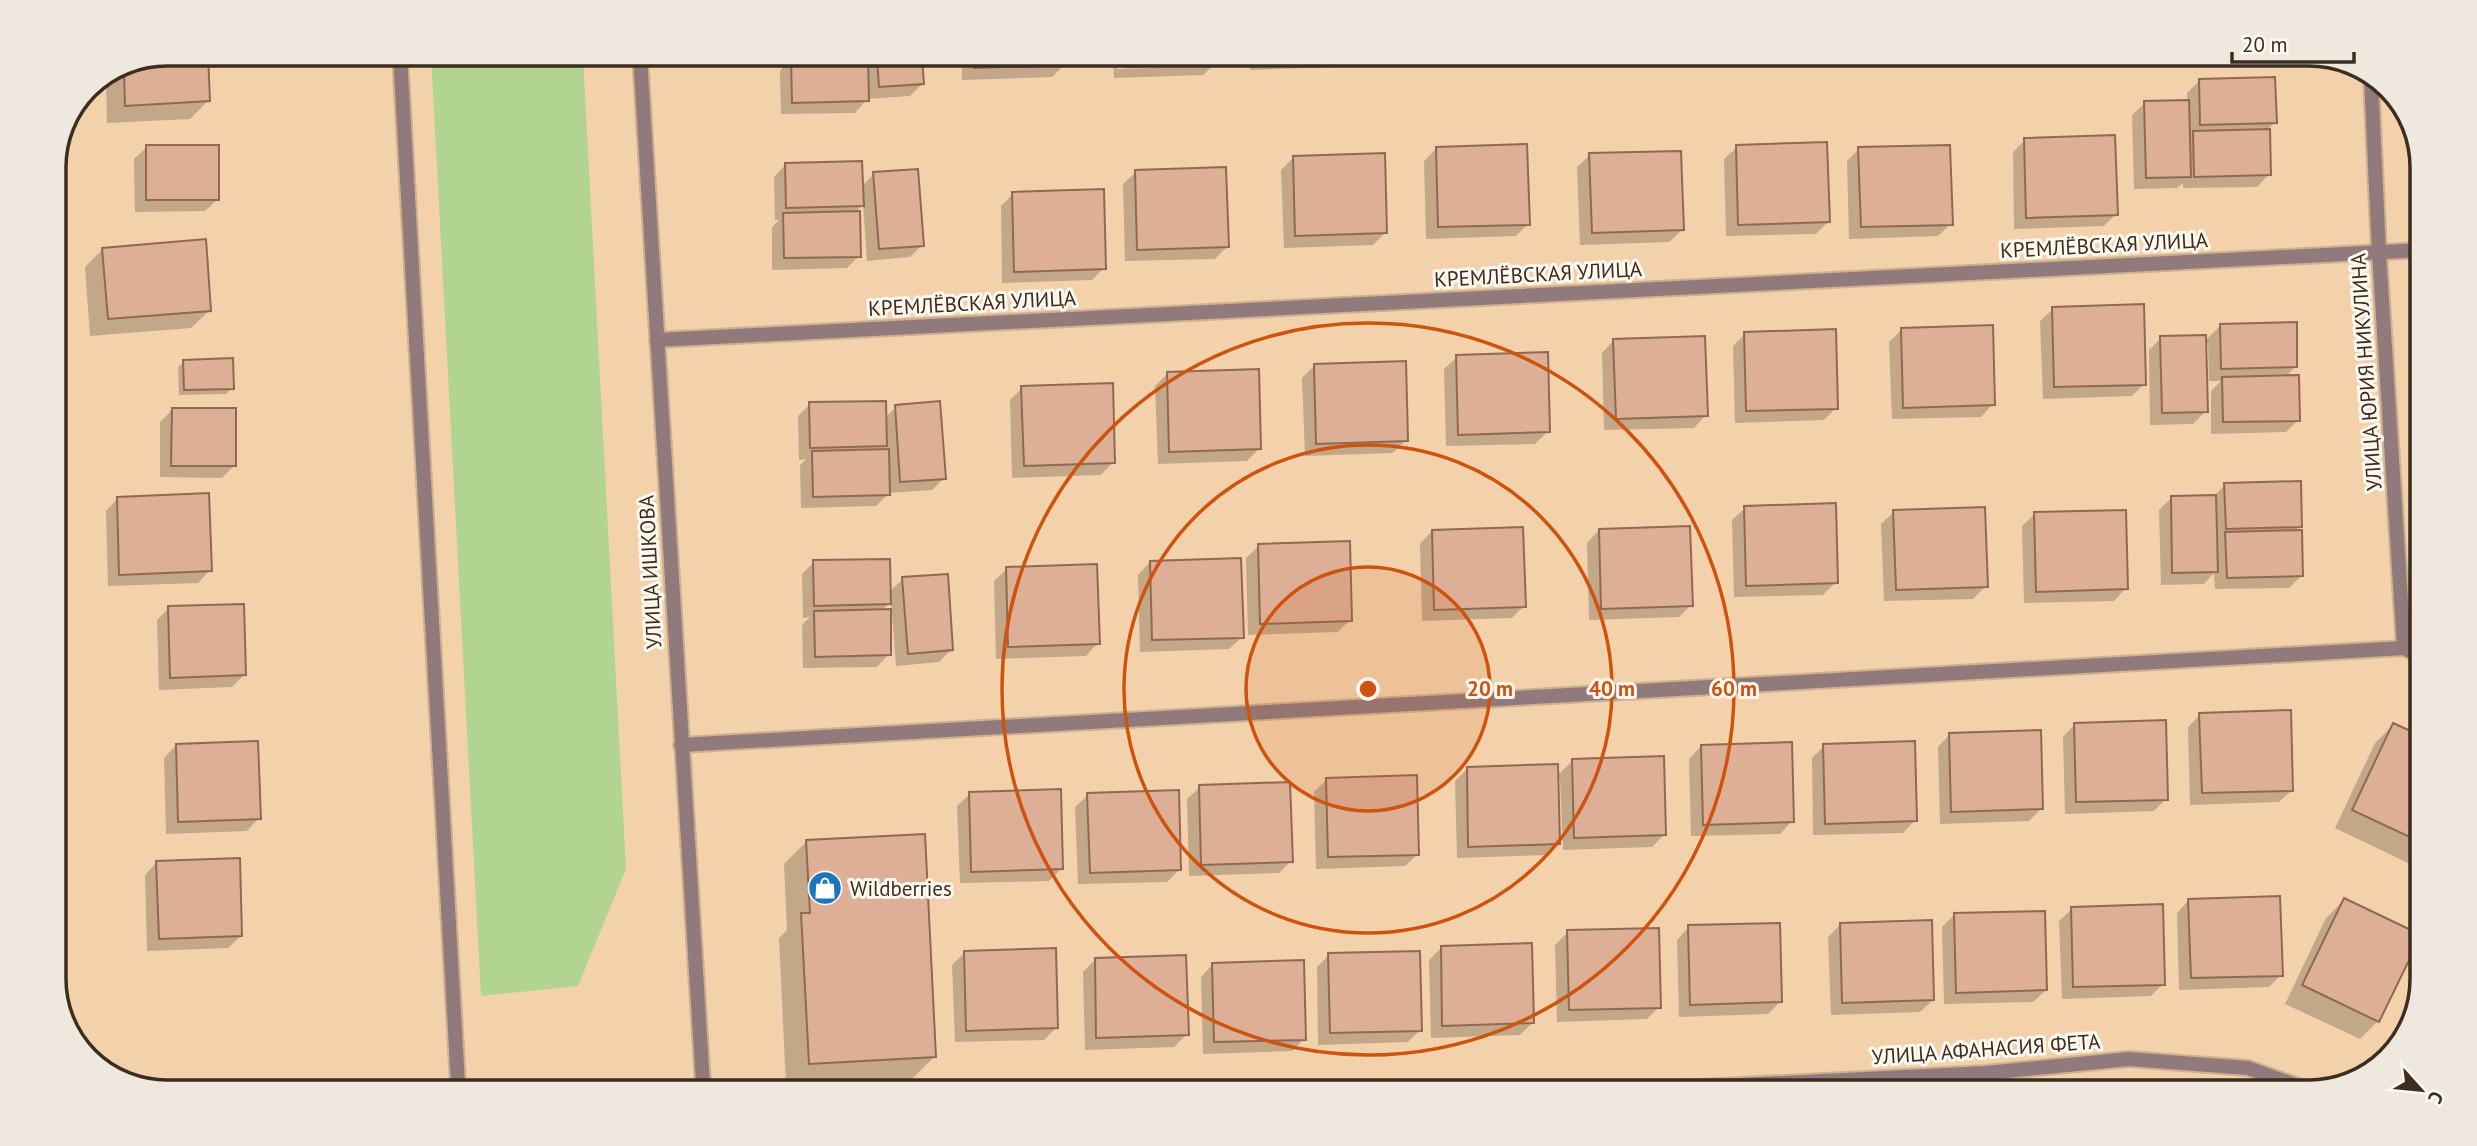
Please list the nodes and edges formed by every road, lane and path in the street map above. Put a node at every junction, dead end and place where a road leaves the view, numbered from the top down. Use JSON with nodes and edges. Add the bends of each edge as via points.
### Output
{"nodes":[{"id":1,"x":401,"y":67,"type":"edge"},
{"id":2,"x":641,"y":67,"type":"edge"},
{"id":3,"x":2371,"y":87,"type":"edge"},
{"id":4,"x":2410,"y":251,"type":"edge"},
{"id":5,"x":2379,"y":253,"type":"junction"},
{"id":6,"x":657,"y":340,"type":"junction"},
{"id":7,"x":2404,"y":648,"type":"junction"},
{"id":8,"x":2410,"y":651,"type":"edge"},
{"id":9,"x":681,"y":745,"type":"junction"},
{"id":10,"x":458,"y":1080,"type":"edge"},
{"id":11,"x":703,"y":1080,"type":"edge"},
{"id":12,"x":1843,"y":1080,"type":"edge"},
{"id":13,"x":2281,"y":1080,"type":"edge"}],
"edges":[{"from":1,"to":10,"type":"street"},
{"from":2,"to":6,"type":"street","name":"УЛИЦА ИШКОВА"},
{"from":3,"to":5,"type":"street","name":"УЛИЦА ЮРИЯ НИКУЛИНА"},
{"from":4,"to":5,"type":"street","name":"КРЕМЛЁВСКАЯ УЛИЦА"},
{"from":5,"to":6,"type":"street","name":"КРЕМЛЁВСКАЯ УЛИЦА"},
{"from":5,"to":7,"type":"street","name":"УЛИЦА ЮРИЯ НИКУЛИНА"},
{"from":6,"to":9,"type":"street","name":"УЛИЦА ИШКОВА"},
{"from":7,"to":8,"type":"street"},
{"from":7,"to":9,"type":"street"},
{"from":9,"to":11,"type":"street","name":"УЛИЦА ИШКОВА"},
{"from":12,"to":13,"type":"street","name":"УЛИЦА АФАНАСИЯ ФЕТА","via":[[2129,1059],[2248,1068]]}]}
